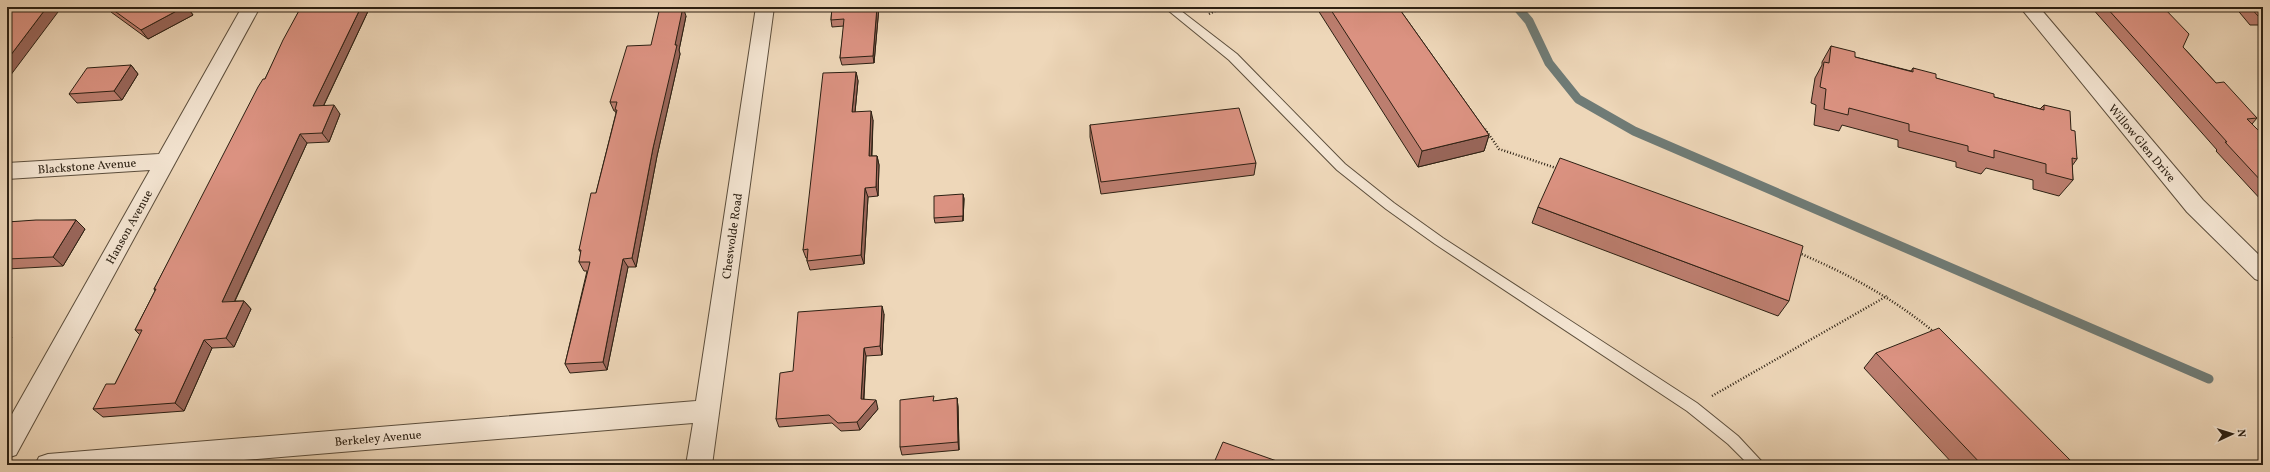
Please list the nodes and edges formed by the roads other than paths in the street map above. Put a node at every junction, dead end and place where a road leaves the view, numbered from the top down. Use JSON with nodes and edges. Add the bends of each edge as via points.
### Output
{"nodes":[{"id":1,"x":251,"y":7,"type":"edge"},
{"id":2,"x":765,"y":7,"type":"edge"},
{"id":3,"x":1169,"y":7,"type":"edge"},
{"id":4,"x":2029,"y":7,"type":"edge"},
{"id":5,"x":166,"y":160,"type":"junction"},
{"id":6,"x":7,"y":171,"type":"edge"},
{"id":7,"x":2263,"y":273,"type":"edge"},
{"id":8,"x":707,"y":411,"type":"junction"},
{"id":9,"x":7,"y":447,"type":"edge"},
{"id":10,"x":48,"y":465,"type":"edge"},
{"id":11,"x":699,"y":465,"type":"edge"},
{"id":12,"x":1758,"y":465,"type":"edge"}],
"edges":[{"from":1,"to":5,"type":"street","name":"Hanson Avenue"},
{"from":2,"to":8,"type":"street","name":"Cheswolde Road"},
{"from":3,"to":12,"type":"lane","via":[[1233,57],[1341,167],[1390,206],[1692,407],[1733,440]]},
{"from":4,"to":7,"type":"street","name":"Willow Glen Drive","via":[[2196,206]]},
{"from":5,"to":6,"type":"street","name":"Blackstone Avenue"},
{"from":5,"to":9,"type":"street","name":"Hanson Avenue"},
{"from":8,"to":10,"type":"street","name":"Berkeley Avenue"},
{"from":8,"to":11,"type":"street","name":"Cheswolde Road"}]}
